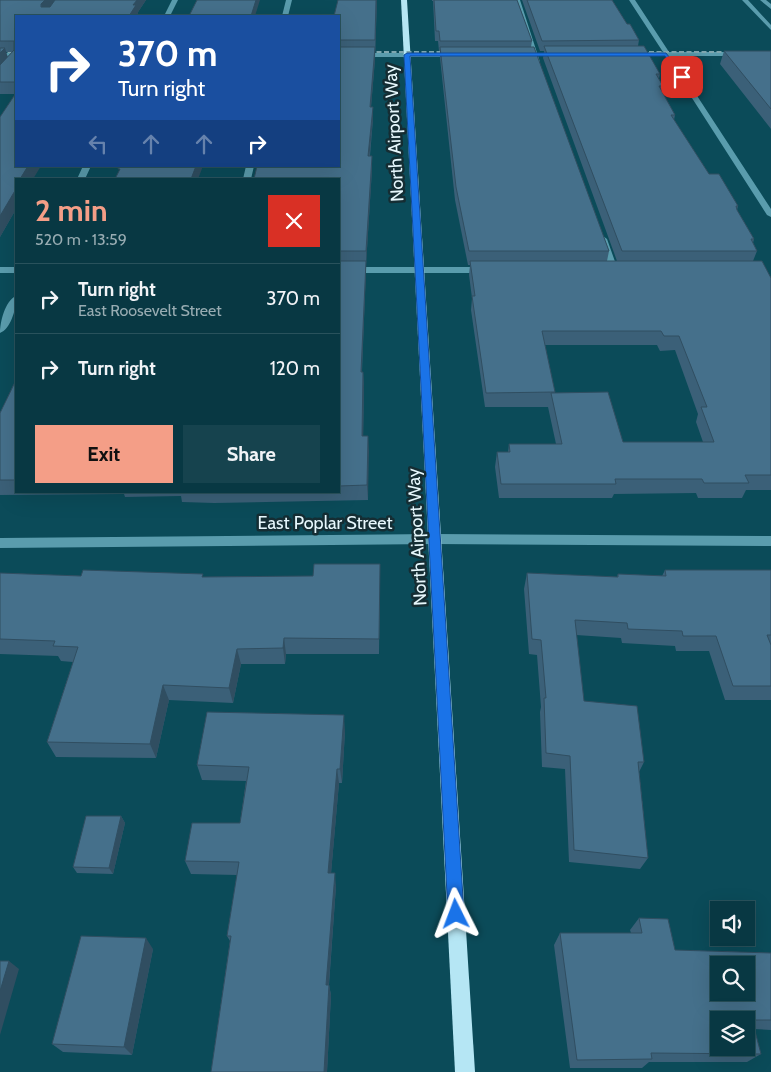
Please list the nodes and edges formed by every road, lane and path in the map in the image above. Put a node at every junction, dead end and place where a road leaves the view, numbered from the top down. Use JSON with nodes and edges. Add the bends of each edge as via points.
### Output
{"nodes":[{"id":1,"x":175,"y":0,"type":"edge"},
{"id":2,"x":289,"y":0,"type":"edge"},
{"id":3,"x":404,"y":0,"type":"edge"},
{"id":4,"x":517,"y":0,"type":"edge"},
{"id":5,"x":632,"y":0,"type":"edge"},
{"id":6,"x":745,"y":0,"type":"edge"},
{"id":7,"x":763,"y":0,"type":"edge"},
{"id":8,"x":770,"y":7,"type":"edge"},
{"id":9,"x":168,"y":15,"type":"edge"},
{"id":10,"x":285,"y":15,"type":"edge"},
{"id":11,"x":771,"y":28,"type":"edge"},
{"id":12,"x":0,"y":50,"type":"edge"},
{"id":13,"x":15,"y":50,"type":"edge"},
{"id":14,"x":340,"y":50,"type":"edge"},
{"id":15,"x":407,"y":52,"type":"junction"},
{"id":16,"x":466,"y":52,"type":"edge"},
{"id":17,"x":525,"y":52,"type":"edge"},
{"id":18,"x":535,"y":52,"type":"junction"},
{"id":19,"x":544,"y":52,"type":"edge"},
{"id":20,"x":622,"y":52,"type":"edge"},
{"id":21,"x":665,"y":52,"type":"junction"},
{"id":22,"x":771,"y":52,"type":"edge"},
{"id":23,"x":0,"y":55,"type":"edge"},
{"id":24,"x":15,"y":55,"type":"edge"},
{"id":25,"x":340,"y":55,"type":"edge"},
{"id":26,"x":15,"y":56,"type":"edge"},
{"id":27,"x":10,"y":63,"type":"edge"},
{"id":28,"x":540,"y":66,"type":"edge"},
{"id":29,"x":771,"y":215,"type":"edge"},
{"id":30,"x":600,"y":230,"type":"edge"},
{"id":31,"x":0,"y":270,"type":"edge"},
{"id":32,"x":15,"y":270,"type":"edge"},
{"id":33,"x":340,"y":270,"type":"edge"},
{"id":34,"x":419,"y":270,"type":"junction"},
{"id":35,"x":497,"y":270,"type":"edge"},
{"id":36,"x":614,"y":270,"type":"edge"},
{"id":37,"x":15,"y":302,"type":"edge"},
{"id":38,"x":0,"y":330,"type":"edge"},
{"id":39,"x":434,"y":540,"type":"junction"},
{"id":40,"x":771,"y":541,"type":"edge"},
{"id":41,"x":0,"y":543,"type":"edge"},
{"id":42,"x":465,"y":1072,"type":"edge"}],
"edges":[{"from":1,"to":9,"type":"street"},
{"from":2,"to":10,"type":"street"},
{"from":3,"to":15,"type":"main road","name":"North Airport Way"},
{"from":4,"to":18,"type":"street"},
{"from":5,"to":21,"type":"street"},
{"from":6,"to":11,"type":"street"},
{"from":7,"to":8,"type":"street"},
{"from":12,"to":13,"type":"street"},
{"from":14,"to":15,"type":"street"},
{"from":15,"to":16,"type":"street"},
{"from":15,"to":25,"type":"street"},
{"from":15,"to":34,"type":"main road","name":"North Airport Way"},
{"from":17,"to":18,"type":"street"},
{"from":18,"to":19,"type":"street"},
{"from":18,"to":28,"type":"street"},
{"from":20,"to":21,"type":"street"},
{"from":21,"to":22,"type":"street"},
{"from":21,"to":29,"type":"street"},
{"from":23,"to":24,"type":"street"},
{"from":26,"to":27,"type":"street"},
{"from":30,"to":36,"type":"street"},
{"from":31,"to":32,"type":"street"},
{"from":33,"to":34,"type":"street"},
{"from":34,"to":35,"type":"street"},
{"from":34,"to":39,"type":"main road","name":"North Airport Way"},
{"from":37,"to":38,"type":"street"},
{"from":39,"to":40,"type":"street","name":"East Poplar Street"},
{"from":39,"to":41,"type":"street","name":"East Poplar Street"},
{"from":39,"to":42,"type":"main road","name":"North Airport Way"}]}
